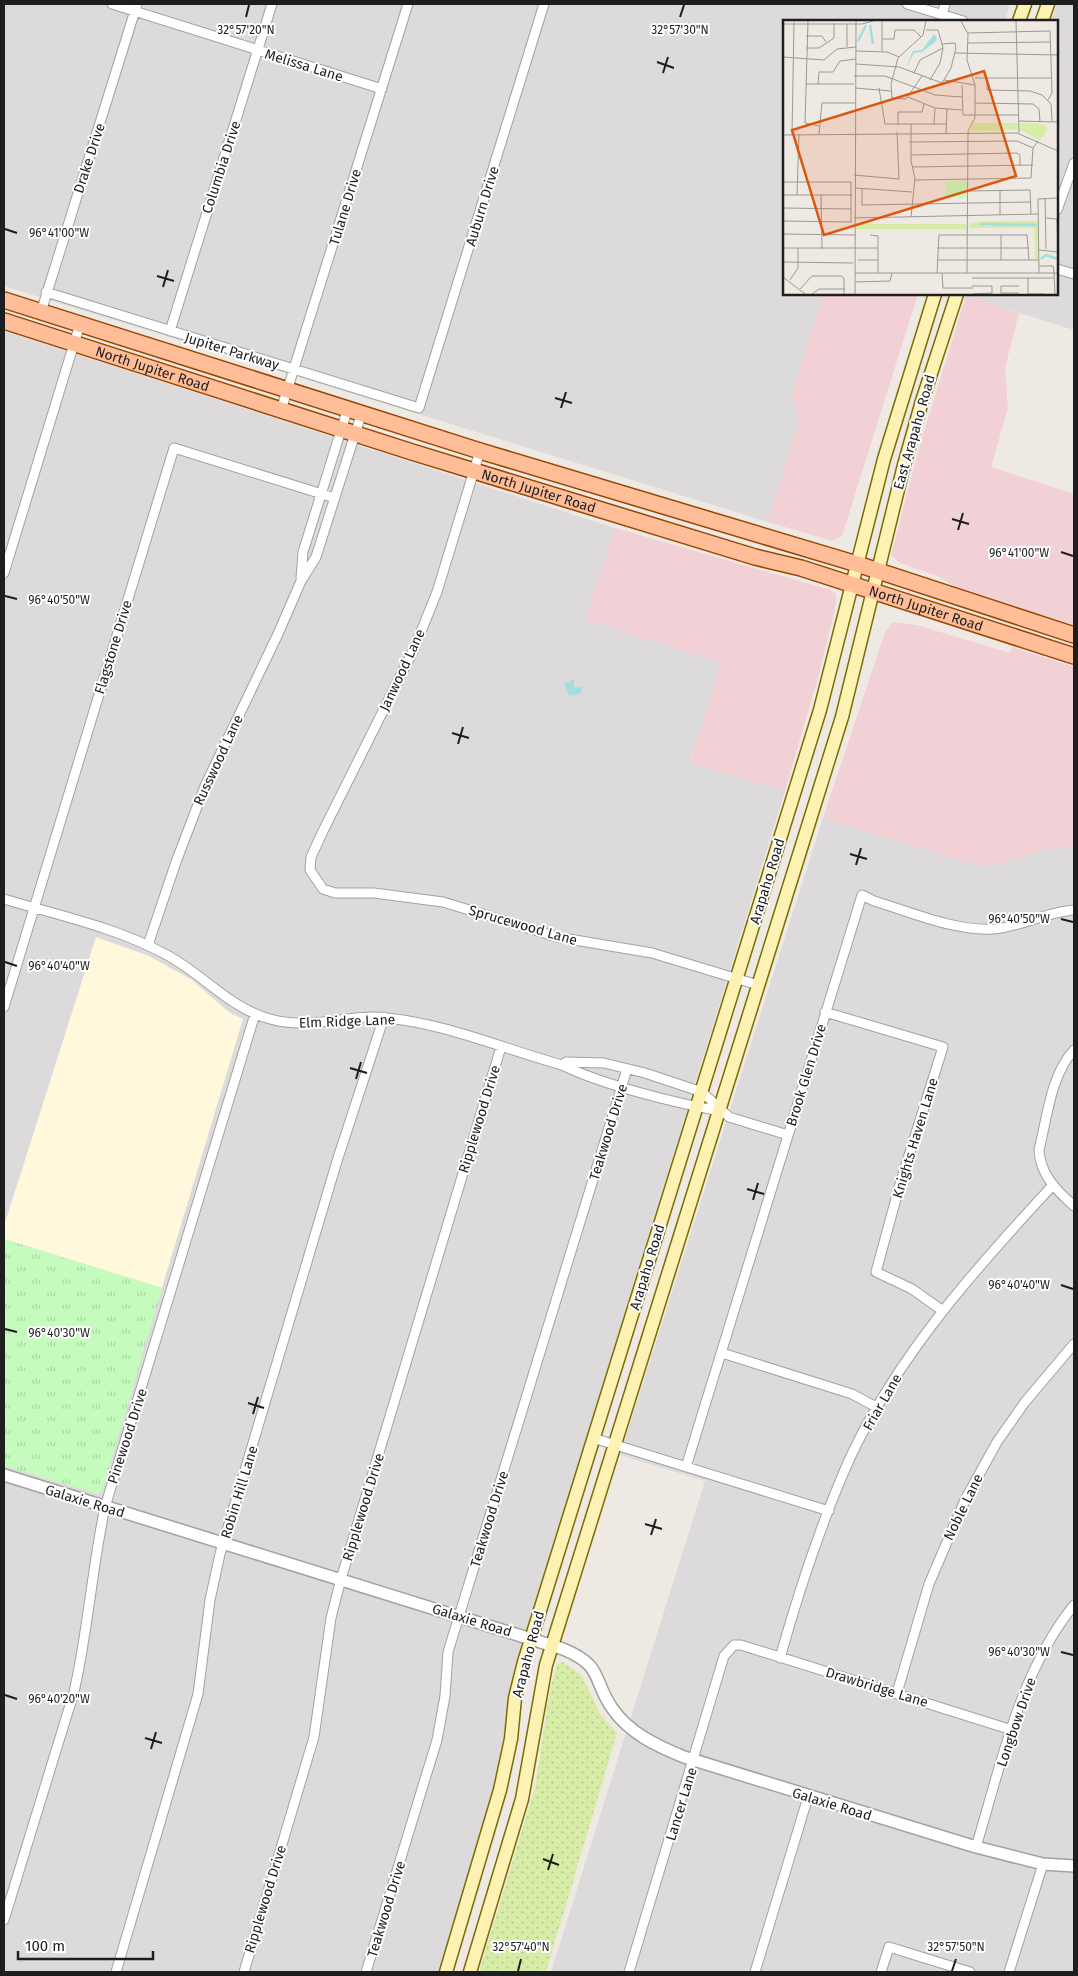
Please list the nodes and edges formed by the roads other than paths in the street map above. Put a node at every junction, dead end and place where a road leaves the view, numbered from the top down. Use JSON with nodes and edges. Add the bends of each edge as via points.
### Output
{"nodes":[{"id":1,"x":112,"y":4,"type":"edge"},
{"id":2,"x":272,"y":4,"type":"edge"},
{"id":3,"x":408,"y":4,"type":"edge"},
{"id":4,"x":544,"y":4,"type":"edge"},
{"id":5,"x":907,"y":4,"type":"edge"},
{"id":6,"x":946,"y":4,"type":"edge"},
{"id":7,"x":1025,"y":4,"type":"edge"},
{"id":8,"x":1048,"y":4,"type":"edge"},
{"id":9,"x":136,"y":8,"type":"edge"},
{"id":10,"x":942,"y":15,"type":"junction"},
{"id":11,"x":960,"y":20,"type":"edge"},
{"id":12,"x":1019,"y":20,"type":"edge"},
{"id":13,"x":1042,"y":20,"type":"edge"},
{"id":14,"x":258,"y":50,"type":"junction"},
{"id":15,"x":382,"y":89,"type":"junction"},
{"id":16,"x":1074,"y":163,"type":"edge"},
{"id":17,"x":1058,"y":207,"type":"edge"},
{"id":18,"x":1058,"y":269,"type":"edge"},
{"id":19,"x":1074,"y":274,"type":"edge"},
{"id":20,"x":46,"y":292,"type":"junction"},
{"id":21,"x":935,"y":295,"type":"edge"},
{"id":22,"x":957,"y":295,"type":"edge"},
{"id":23,"x":4,"y":300,"type":"edge"},
{"id":24,"x":41,"y":312,"type":"junction"},
{"id":25,"x":4,"y":313,"type":"edge"},
{"id":26,"x":4,"y":321,"type":"edge"},
{"id":27,"x":80,"y":324,"type":"junction"},
{"id":28,"x":170,"y":331,"type":"junction"},
{"id":29,"x":74,"y":343,"type":"junction"},
{"id":30,"x":914,"y":360,"type":"junction"},
{"id":31,"x":934,"y":361,"type":"junction"},
{"id":32,"x":294,"y":370,"type":"junction"},
{"id":33,"x":288,"y":390,"type":"junction"},
{"id":34,"x":419,"y":408,"type":"joint"},
{"id":35,"x":282,"y":410,"type":"junction"},
{"id":36,"x":355,"y":410,"type":"junction"},
{"id":37,"x":344,"y":435,"type":"junction"},
{"id":38,"x":480,"y":450,"type":"junction"},
{"id":39,"x":474,"y":471,"type":"junction"},
{"id":40,"x":612,"y":490,"type":"junction"},
{"id":41,"x":320,"y":494,"type":"junction"},
{"id":42,"x":335,"y":498,"type":"junction"},
{"id":43,"x":586,"y":504,"type":"junction"},
{"id":44,"x":621,"y":516,"type":"junction"},
{"id":45,"x":713,"y":521,"type":"junction"},
{"id":46,"x":706,"y":542,"type":"junction"},
{"id":47,"x":857,"y":564,"type":"junction"},
{"id":48,"x":879,"y":572,"type":"junction"},
{"id":49,"x":4,"y":574,"type":"edge"},
{"id":50,"x":301,"y":581,"type":"junction"},
{"id":51,"x":851,"y":584,"type":"junction"},
{"id":52,"x":874,"y":593,"type":"junction"},
{"id":53,"x":1010,"y":614,"type":"junction"},
{"id":54,"x":1004,"y":635,"type":"junction"},
{"id":55,"x":1074,"y":635,"type":"edge"},
{"id":56,"x":1074,"y":656,"type":"edge"},
{"id":57,"x":789,"y":811,"type":"junction"},
{"id":58,"x":810,"y":817,"type":"junction"},
{"id":59,"x":316,"y":882,"type":"joint"},
{"id":60,"x":4,"y":898,"type":"edge"},
{"id":61,"x":34,"y":908,"type":"junction"},
{"id":62,"x":1074,"y":910,"type":"edge"},
{"id":63,"x":148,"y":945,"type":"junction"},
{"id":64,"x":737,"y":979,"type":"junction"},
{"id":65,"x":758,"y":985,"type":"junction"},
{"id":66,"x":4,"y":1007,"type":"edge"},
{"id":67,"x":825,"y":1012,"type":"junction"},
{"id":68,"x":255,"y":1014,"type":"junction"},
{"id":69,"x":384,"y":1017,"type":"junction"},
{"id":70,"x":501,"y":1047,"type":"junction"},
{"id":71,"x":1074,"y":1050,"type":"edge"},
{"id":72,"x":562,"y":1065,"type":"junction"},
{"id":73,"x":627,"y":1069,"type":"junction"},
{"id":74,"x":622,"y":1086,"type":"junction"},
{"id":75,"x":702,"y":1092,"type":"junction"},
{"id":76,"x":697,"y":1107,"type":"junction"},
{"id":77,"x":720,"y":1111,"type":"junction"},
{"id":78,"x":788,"y":1135,"type":"junction"},
{"id":79,"x":1053,"y":1185,"type":"junction"},
{"id":80,"x":1074,"y":1206,"type":"edge"},
{"id":81,"x":943,"y":1311,"type":"junction"},
{"id":82,"x":1074,"y":1344,"type":"edge"},
{"id":83,"x":722,"y":1353,"type":"junction"},
{"id":84,"x":878,"y":1408,"type":"junction"},
{"id":85,"x":593,"y":1438,"type":"junction"},
{"id":86,"x":616,"y":1445,"type":"junction"},
{"id":87,"x":686,"y":1467,"type":"junction"},
{"id":88,"x":4,"y":1475,"type":"edge"},
{"id":89,"x":105,"y":1507,"type":"junction"},
{"id":90,"x":829,"y":1511,"type":"junction"},
{"id":91,"x":224,"y":1543,"type":"junction"},
{"id":92,"x":341,"y":1580,"type":"junction"},
{"id":93,"x":1074,"y":1605,"type":"edge"},
{"id":94,"x":460,"y":1617,"type":"junction"},
{"id":95,"x":531,"y":1638,"type":"junction"},
{"id":96,"x":552,"y":1645,"type":"junction"},
{"id":97,"x":741,"y":1645,"type":"joint"},
{"id":98,"x":780,"y":1658,"type":"junction"},
{"id":99,"x":896,"y":1693,"type":"junction"},
{"id":100,"x":1012,"y":1730,"type":"junction"},
{"id":101,"x":694,"y":1760,"type":"junction"},
{"id":102,"x":808,"y":1796,"type":"junction"},
{"id":103,"x":976,"y":1847,"type":"junction"},
{"id":104,"x":1043,"y":1864,"type":"junction"},
{"id":105,"x":1074,"y":1866,"type":"edge"},
{"id":106,"x":4,"y":1920,"type":"edge"},
{"id":107,"x":116,"y":1972,"type":"edge"},
{"id":108,"x":244,"y":1972,"type":"edge"},
{"id":109,"x":366,"y":1972,"type":"edge"},
{"id":110,"x":446,"y":1972,"type":"edge"},
{"id":111,"x":470,"y":1972,"type":"edge"},
{"id":112,"x":629,"y":1972,"type":"edge"},
{"id":113,"x":754,"y":1972,"type":"edge"},
{"id":114,"x":881,"y":1972,"type":"edge"},
{"id":115,"x":970,"y":1972,"type":"edge"},
{"id":116,"x":1009,"y":1972,"type":"edge"}],
"edges":[{"from":1,"to":9,"type":"street","name":"Melissa Lane"},
{"from":2,"to":14,"type":"street","name":"Columbia Drive"},
{"from":3,"to":15,"type":"street","name":"Tulane Drive"},
{"from":4,"to":34,"type":"street","name":"Auburn Drive"},
{"from":5,"to":10,"type":"street"},
{"from":6,"to":10,"type":"street"},
{"from":7,"to":12,"type":"main road"},
{"from":8,"to":13,"type":"main road"},
{"from":9,"to":14,"type":"street","name":"Melissa Lane"},
{"from":9,"to":20,"type":"street","name":"Drake Drive"},
{"from":10,"to":11,"type":"street"},
{"from":14,"to":15,"type":"street","name":"Melissa Lane"},
{"from":14,"to":28,"type":"street","name":"Columbia Drive"},
{"from":15,"to":32,"type":"street","name":"Tulane Drive"},
{"from":16,"to":17,"type":"street"},
{"from":18,"to":19,"type":"street"},
{"from":20,"to":24,"type":"street","name":"Drake Drive"},
{"from":20,"to":28,"type":"street","name":"Jupiter Parkway"},
{"from":21,"to":30,"type":"main road","name":"East Arapaho Road"},
{"from":22,"to":31,"type":"main road","name":"East Arapaho Road"},
{"from":23,"to":24,"type":"main road","name":"North Jupiter Road"},
{"from":24,"to":25,"type":"main road","via":[[32,316]]},
{"from":24,"to":27,"type":"main road","name":"North Jupiter Road"},
{"from":26,"to":29,"type":"main road","name":"North Jupiter Road"},
{"from":27,"to":29,"type":"street"},
{"from":27,"to":33,"type":"main road","name":"North Jupiter Road"},
{"from":28,"to":32,"type":"street","name":"Jupiter Parkway"},
{"from":29,"to":35,"type":"main road","name":"North Jupiter Road"},
{"from":29,"to":49,"type":"street"},
{"from":30,"to":31,"type":"main road"},
{"from":30,"to":47,"type":"main road","name":"East Arapaho Road"},
{"from":31,"to":48,"type":"main road","name":"East Arapaho Road","via":[[904,465]]},
{"from":32,"to":33,"type":"street","name":"Tulane Drive"},
{"from":32,"to":34,"type":"street","name":"Jupiter Parkway"},
{"from":33,"to":35,"type":"street","name":"Tulane Drive"},
{"from":33,"to":36,"type":"main road","name":"North Jupiter Road"},
{"from":35,"to":37,"type":"main road","name":"North Jupiter Road"},
{"from":36,"to":37,"type":"street","name":"Russwood Lane"},
{"from":36,"to":37,"type":"street","name":"Russwood Lane"},
{"from":36,"to":38,"type":"main road","name":"North Jupiter Road"},
{"from":37,"to":39,"type":"main road","name":"North Jupiter Road"},
{"from":37,"to":41,"type":"street","name":"Russwood Lane"},
{"from":37,"to":42,"type":"street","name":"Russwood Lane"},
{"from":38,"to":39,"type":"street","name":"Janwood Lane"},
{"from":38,"to":40,"type":"main road","name":"North Jupiter Road"},
{"from":39,"to":43,"type":"main road","name":"North Jupiter Road"},
{"from":39,"to":59,"type":"street","name":"Janwood Lane","via":[[438,592],[414,649],[311,857],[310,870]]},
{"from":40,"to":43,"type":"main road"},
{"from":40,"to":44,"type":"main road"},
{"from":40,"to":45,"type":"main road","name":"North Jupiter Road"},
{"from":41,"to":42,"type":"street","name":"Flagstone Drive"},
{"from":41,"to":50,"type":"street","name":"Russwood Lane","via":[[303,552]]},
{"from":41,"to":61,"type":"street","name":"Flagstone Drive","via":[[174,448]]},
{"from":42,"to":50,"type":"street","name":"Russwood Lane","via":[[316,558]]},
{"from":43,"to":44,"type":"main road","name":"North Jupiter Road"},
{"from":44,"to":46,"type":"main road","name":"North Jupiter Road"},
{"from":45,"to":46,"type":"main road"},
{"from":45,"to":47,"type":"main road","name":"North Jupiter Road"},
{"from":46,"to":51,"type":"main road","name":"North Jupiter Road"},
{"from":47,"to":48,"type":"main road","name":"North Jupiter Road"},
{"from":47,"to":51,"type":"main road","name":"Arapaho Road"},
{"from":48,"to":52,"type":"main road","name":"Arapaho Road"},
{"from":48,"to":53,"type":"main road","name":"North Jupiter Road"},
{"from":50,"to":63,"type":"street","name":"Russwood Lane","via":[[205,786]]},
{"from":51,"to":52,"type":"main road","name":"North Jupiter Road"},
{"from":51,"to":57,"type":"main road","name":"Arapaho Road","via":[[820,710]]},
{"from":52,"to":54,"type":"main road","name":"North Jupiter Road"},
{"from":52,"to":58,"type":"main road","name":"Arapaho Road","via":[[844,712]]},
{"from":53,"to":54,"type":"main road"},
{"from":53,"to":55,"type":"main road","name":"North Jupiter Road"},
{"from":54,"to":56,"type":"main road","name":"North Jupiter Road"},
{"from":57,"to":58,"type":"main road"},
{"from":57,"to":64,"type":"main road","name":"Arapaho Road"},
{"from":58,"to":65,"type":"main road","name":"Arapaho Road"},
{"from":59,"to":64,"type":"street","name":"Sprucewood Lane","via":[[335,893],[391,894],[443,902],[556,937],[652,953]]},
{"from":60,"to":61,"type":"street","name":"Elm Ridge Lane"},
{"from":61,"to":63,"type":"street","name":"Elm Ridge Lane"},
{"from":61,"to":66,"type":"street","name":"Flagstone Drive"},
{"from":62,"to":67,"type":"street","name":"Brook Glen Drive","via":[[1001,927],[974,928],[862,895]]},
{"from":63,"to":68,"type":"street","name":"Elm Ridge Lane","via":[[230,1001]]},
{"from":64,"to":65,"type":"street","name":"Sprucewood Lane"},
{"from":64,"to":75,"type":"main road","name":"Arapaho Road"},
{"from":65,"to":77,"type":"main road","name":"Arapaho Road"},
{"from":67,"to":78,"type":"street","name":"Brook Glen Drive"},
{"from":67,"to":81,"type":"street","name":"Knights Haven Lane","via":[[943,1047],[876,1272],[912,1289]]},
{"from":68,"to":69,"type":"street","name":"Elm Ridge Lane","via":[[286,1023],[314,1024]]},
{"from":68,"to":89,"type":"street","name":"Pinewood Drive"},
{"from":69,"to":70,"type":"street","name":"Elm Ridge Lane","via":[[444,1028]]},
{"from":69,"to":91,"type":"street","name":"Robin Hill Lane","via":[[337,1161]]},
{"from":70,"to":72,"type":"street","name":"Elm Ridge Lane"},
{"from":70,"to":92,"type":"street","name":"Ripplewood Drive"},
{"from":71,"to":79,"type":"street","via":[[1059,1076],[1039,1150],[1039,1160]]},
{"from":72,"to":73,"type":"street","name":"Elm Ridge Lane","via":[[566,1062],[604,1063]]},
{"from":72,"to":74,"type":"street","name":"Elm Ridge Lane"},
{"from":73,"to":74,"type":"street","name":"Teakwood Drive"},
{"from":73,"to":75,"type":"street","name":"Elm Ridge Lane"},
{"from":74,"to":76,"type":"street","name":"Elm Ridge Lane"},
{"from":74,"to":94,"type":"street","name":"Teakwood Drive"},
{"from":75,"to":76,"type":"main road","name":"Arapaho Road"},
{"from":75,"to":77,"type":"street","name":"Elm Ridge Lane"},
{"from":76,"to":77,"type":"street","name":"Elm Ridge Lane"},
{"from":76,"to":85,"type":"main road","name":"Arapaho Road"},
{"from":77,"to":78,"type":"street","name":"Elm Ridge Lane","via":[[729,1117]]},
{"from":77,"to":86,"type":"main road","name":"Arapaho Road"},
{"from":78,"to":83,"type":"street","name":"Brook Glen Drive"},
{"from":79,"to":80,"type":"street"},
{"from":79,"to":81,"type":"street","name":"Friar Lane"},
{"from":81,"to":84,"type":"street","name":"Friar Lane","via":[[914,1349]]},
{"from":82,"to":99,"type":"street","name":"Noble Lane","via":[[1025,1402],[997,1442],[965,1500],[929,1584]]},
{"from":83,"to":84,"type":"street","via":[[852,1394]]},
{"from":83,"to":87,"type":"street","name":"Brook Glen Drive"},
{"from":84,"to":90,"type":"street","name":"Friar Lane","via":[[851,1457]]},
{"from":85,"to":86,"type":"street"},
{"from":85,"to":95,"type":"main road","name":"Arapaho Road"},
{"from":86,"to":87,"type":"street"},
{"from":86,"to":96,"type":"main road","name":"Arapaho Road"},
{"from":87,"to":90,"type":"street"},
{"from":88,"to":89,"type":"street","name":"Galaxie Road"},
{"from":89,"to":91,"type":"street","name":"Galaxie Road"},
{"from":89,"to":106,"type":"street","name":"Pinewood Drive","via":[[96,1546],[83,1656]]},
{"from":90,"to":98,"type":"street","name":"Friar Lane","via":[[807,1567]]},
{"from":91,"to":92,"type":"street","name":"Galaxie Road"},
{"from":91,"to":107,"type":"street","name":"Robin Hill Lane","via":[[210,1600],[198,1694]]},
{"from":92,"to":94,"type":"street","name":"Galaxie Road"},
{"from":92,"to":108,"type":"street","name":"Ripplewood Drive","via":[[331,1618],[314,1737]]},
{"from":93,"to":100,"type":"street","name":"Longbow Drive","via":[[1049,1641],[1026,1687]]},
{"from":94,"to":95,"type":"street","name":"Galaxie Road"},
{"from":94,"to":109,"type":"street","name":"Teakwood Drive","via":[[448,1652],[437,1740]]},
{"from":95,"to":96,"type":"street","name":"Galaxie Road"},
{"from":95,"to":110,"type":"main road","name":"Arapaho Road","via":[[514,1698],[511,1739],[500,1790]]},
{"from":96,"to":101,"type":"street","name":"Galaxie Road","via":[[574,1653],[589,1664],[613,1710],[630,1728],[663,1749]]},
{"from":96,"to":111,"type":"main road","name":"Arapaho Road","via":[[538,1701],[522,1799]]},
{"from":97,"to":98,"type":"street","name":"Drawbridge Lane"},
{"from":97,"to":101,"type":"street","name":"Lancer Lane","via":[[734,1645],[724,1656]]},
{"from":98,"to":99,"type":"street","name":"Drawbridge Lane"},
{"from":99,"to":100,"type":"street","name":"Drawbridge Lane"},
{"from":100,"to":103,"type":"street","name":"Longbow Drive"},
{"from":101,"to":102,"type":"street","name":"Galaxie Road"},
{"from":101,"to":112,"type":"street","name":"Lancer Lane"},
{"from":102,"to":103,"type":"street","name":"Galaxie Road"},
{"from":102,"to":113,"type":"street"},
{"from":103,"to":104,"type":"street","name":"Galaxie Road"},
{"from":104,"to":105,"type":"street","name":"Galaxie Road"},
{"from":104,"to":116,"type":"street"},
{"from":114,"to":115,"type":"street","via":[[889,1947]]}]}
